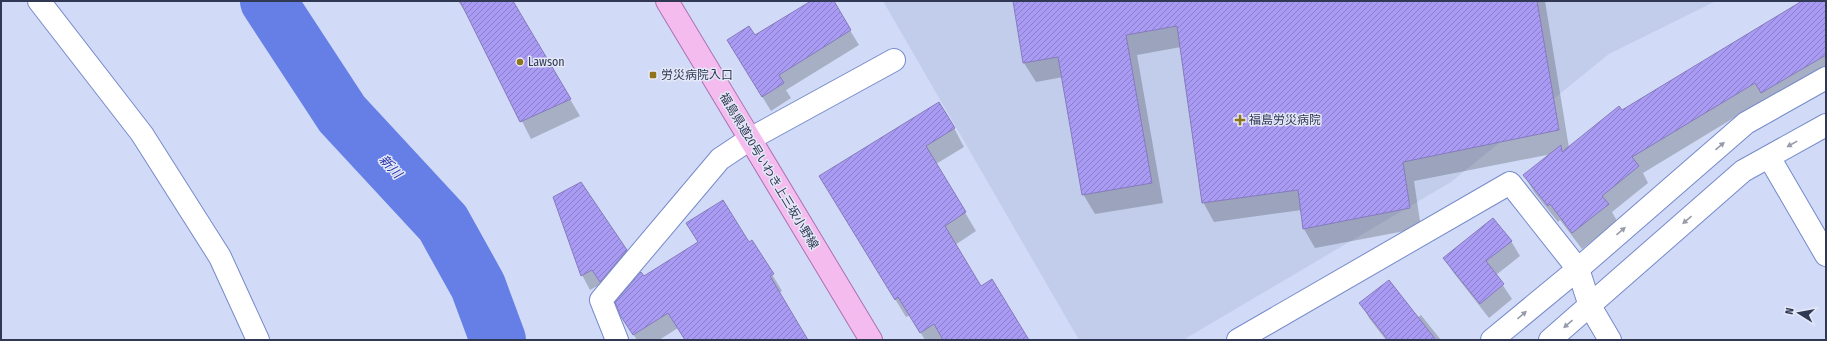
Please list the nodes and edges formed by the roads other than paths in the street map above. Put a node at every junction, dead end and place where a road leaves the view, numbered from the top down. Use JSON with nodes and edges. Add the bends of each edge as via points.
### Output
{"nodes":[{"id":1,"x":39,"y":1,"type":"edge"},
{"id":2,"x":667,"y":1,"type":"edge"},
{"id":3,"x":894,"y":60,"type":"dead end"},
{"id":4,"x":1826,"y":78,"type":"edge"},
{"id":5,"x":1826,"y":125,"type":"edge"},
{"id":6,"x":750,"y":139,"type":"junction"},
{"id":7,"x":1769,"y":157,"type":"junction"},
{"id":8,"x":1826,"y":255,"type":"edge"},
{"id":9,"x":1578,"y":269,"type":"junction"},
{"id":10,"x":1590,"y":306,"type":"junction"},
{"id":11,"x":258,"y":340,"type":"edge"},
{"id":12,"x":617,"y":340,"type":"edge"},
{"id":13,"x":871,"y":340,"type":"edge"},
{"id":14,"x":1238,"y":340,"type":"edge"},
{"id":15,"x":1492,"y":340,"type":"edge"},
{"id":16,"x":1550,"y":340,"type":"edge"},
{"id":17,"x":1610,"y":340,"type":"edge"}],
"edges":[{"from":1,"to":11,"type":"street","via":[[142,134],[220,257]]},
{"from":2,"to":6,"type":"main road","name":"福島県道20号いわき上三坂小野線"},
{"from":3,"to":6,"type":"street"},
{"from":9,"to":4,"type":"street","one_way":true,"via":[[1746,123]]},
{"from":5,"to":7,"type":"street","one_way":true},
{"from":6,"to":12,"type":"street","via":[[720,158],[601,300]]},
{"from":6,"to":13,"type":"main road","name":"福島県道20号いわき上三坂小野線"},
{"from":7,"to":8,"type":"street"},
{"from":7,"to":10,"type":"street","one_way":true,"via":[[1743,171]]},
{"from":9,"to":10,"type":"street"},
{"from":9,"to":14,"type":"street","via":[[1510,183]]},
{"from":15,"to":9,"type":"street","one_way":true},
{"from":10,"to":16,"type":"street","one_way":true},
{"from":10,"to":17,"type":"street"}]}
